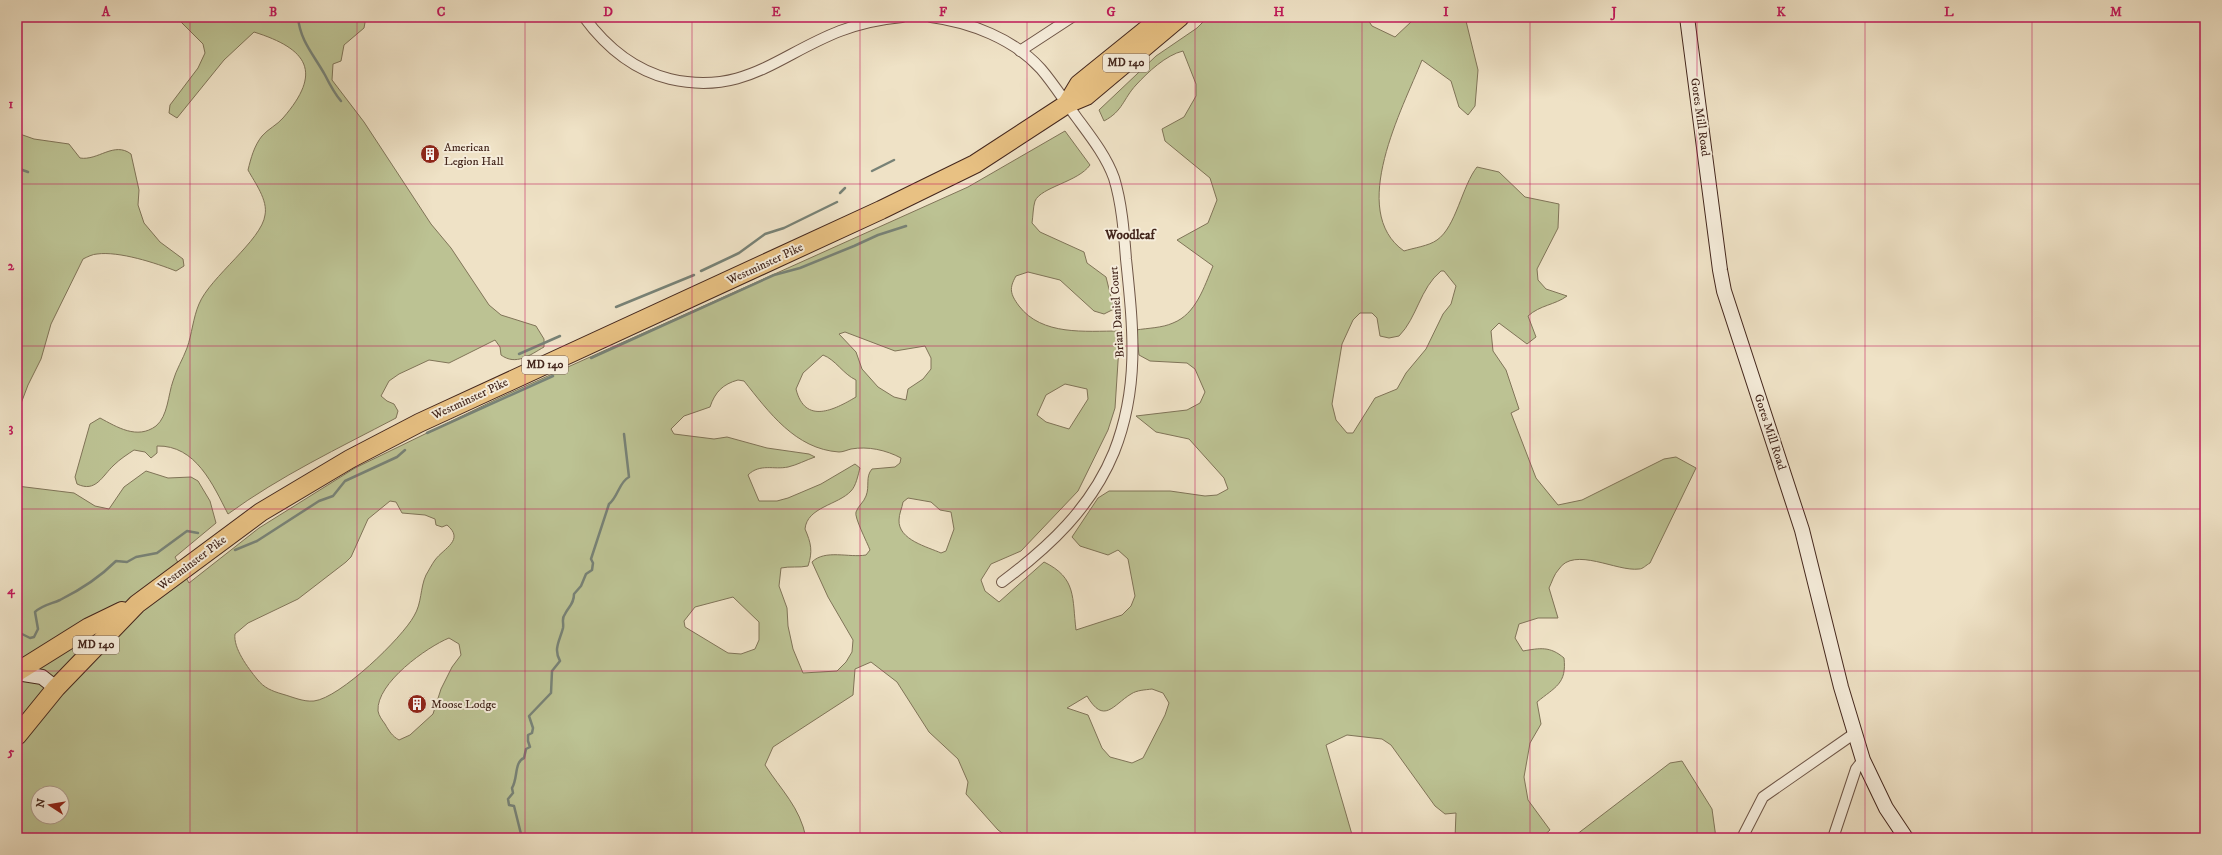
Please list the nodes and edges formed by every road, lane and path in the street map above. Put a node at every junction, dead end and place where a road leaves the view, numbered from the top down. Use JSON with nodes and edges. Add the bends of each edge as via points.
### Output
{"nodes":[{"id":1,"x":584,"y":17,"type":"edge"},
{"id":2,"x":902,"y":17,"type":"edge"},
{"id":3,"x":930,"y":17,"type":"edge"},
{"id":4,"x":1072,"y":17,"type":"edge"},
{"id":5,"x":1162,"y":17,"type":"edge"},
{"id":6,"x":1180,"y":17,"type":"edge"},
{"id":7,"x":1687,"y":17,"type":"edge"},
{"id":8,"x":963,"y":20,"type":"edge"},
{"id":9,"x":1020,"y":51,"type":"junction"},
{"id":10,"x":1067,"y":104,"type":"junction"},
{"id":11,"x":1002,"y":582,"type":"dead end"},
{"id":12,"x":137,"y":604,"type":"junction"},
{"id":13,"x":17,"y":673,"type":"edge"},
{"id":14,"x":56,"y":688,"type":"junction"},
{"id":15,"x":1855,"y":733,"type":"junction"},
{"id":16,"x":17,"y":736,"type":"edge"},
{"id":17,"x":1863,"y":760,"type":"junction"},
{"id":18,"x":1742,"y":838,"type":"edge"},
{"id":19,"x":1833,"y":838,"type":"edge"},
{"id":20,"x":1906,"y":838,"type":"edge"}],
"edges":[{"from":1,"to":2,"type":"street","via":[[611,49],[639,68],[678,81],[710,83],[736,80],[761,71],[857,24]]},
{"from":3,"to":8,"type":"street","name":"Brian Daniel Court"},
{"from":4,"to":9,"type":"street"},
{"from":5,"to":10,"type":"highway","name":"Westminster Pike","number":"MD 140","via":[[1079,84]]},
{"from":6,"to":10,"type":"highway","name":"Westminster Pike","number":"MD 140","via":[[1086,96]]},
{"from":7,"to":15,"type":"street","name":"Gores Mill Road","via":[[1724,291],[1802,530]]},
{"from":8,"to":9,"type":"street","name":"Brian Daniel Court"},
{"from":9,"to":10,"type":"street","name":"Brian Daniel Court","via":[[1040,68]]},
{"from":10,"to":11,"type":"street","name":"Brian Daniel Court","via":[[1108,163],[1119,200],[1133,324],[1131,387],[1118,440],[1106,470],[1094,490],[1061,533]]},
{"from":10,"to":12,"type":"highway","name":"Westminster Pike","number":"MD 140","via":[[1006,145],[933,186],[419,423],[350,459],[261,512]]},
{"from":12,"to":13,"type":"highway","via":[[89,628]]},
{"from":12,"to":14,"type":"highway","name":"Westminster Pike","number":"MD 140"},
{"from":13,"to":14,"type":"street","via":[[42,678]]},
{"from":14,"to":16,"type":"highway","name":"Westminster Pike","number":"MD 140"},
{"from":15,"to":17,"type":"street","name":"Gores Mill Road"},
{"from":15,"to":18,"type":"street","via":[[1763,797]]},
{"from":17,"to":19,"type":"street","via":[[1856,769]]},
{"from":17,"to":20,"type":"street","name":"Gores Mill Road","via":[[1883,802]]}]}
